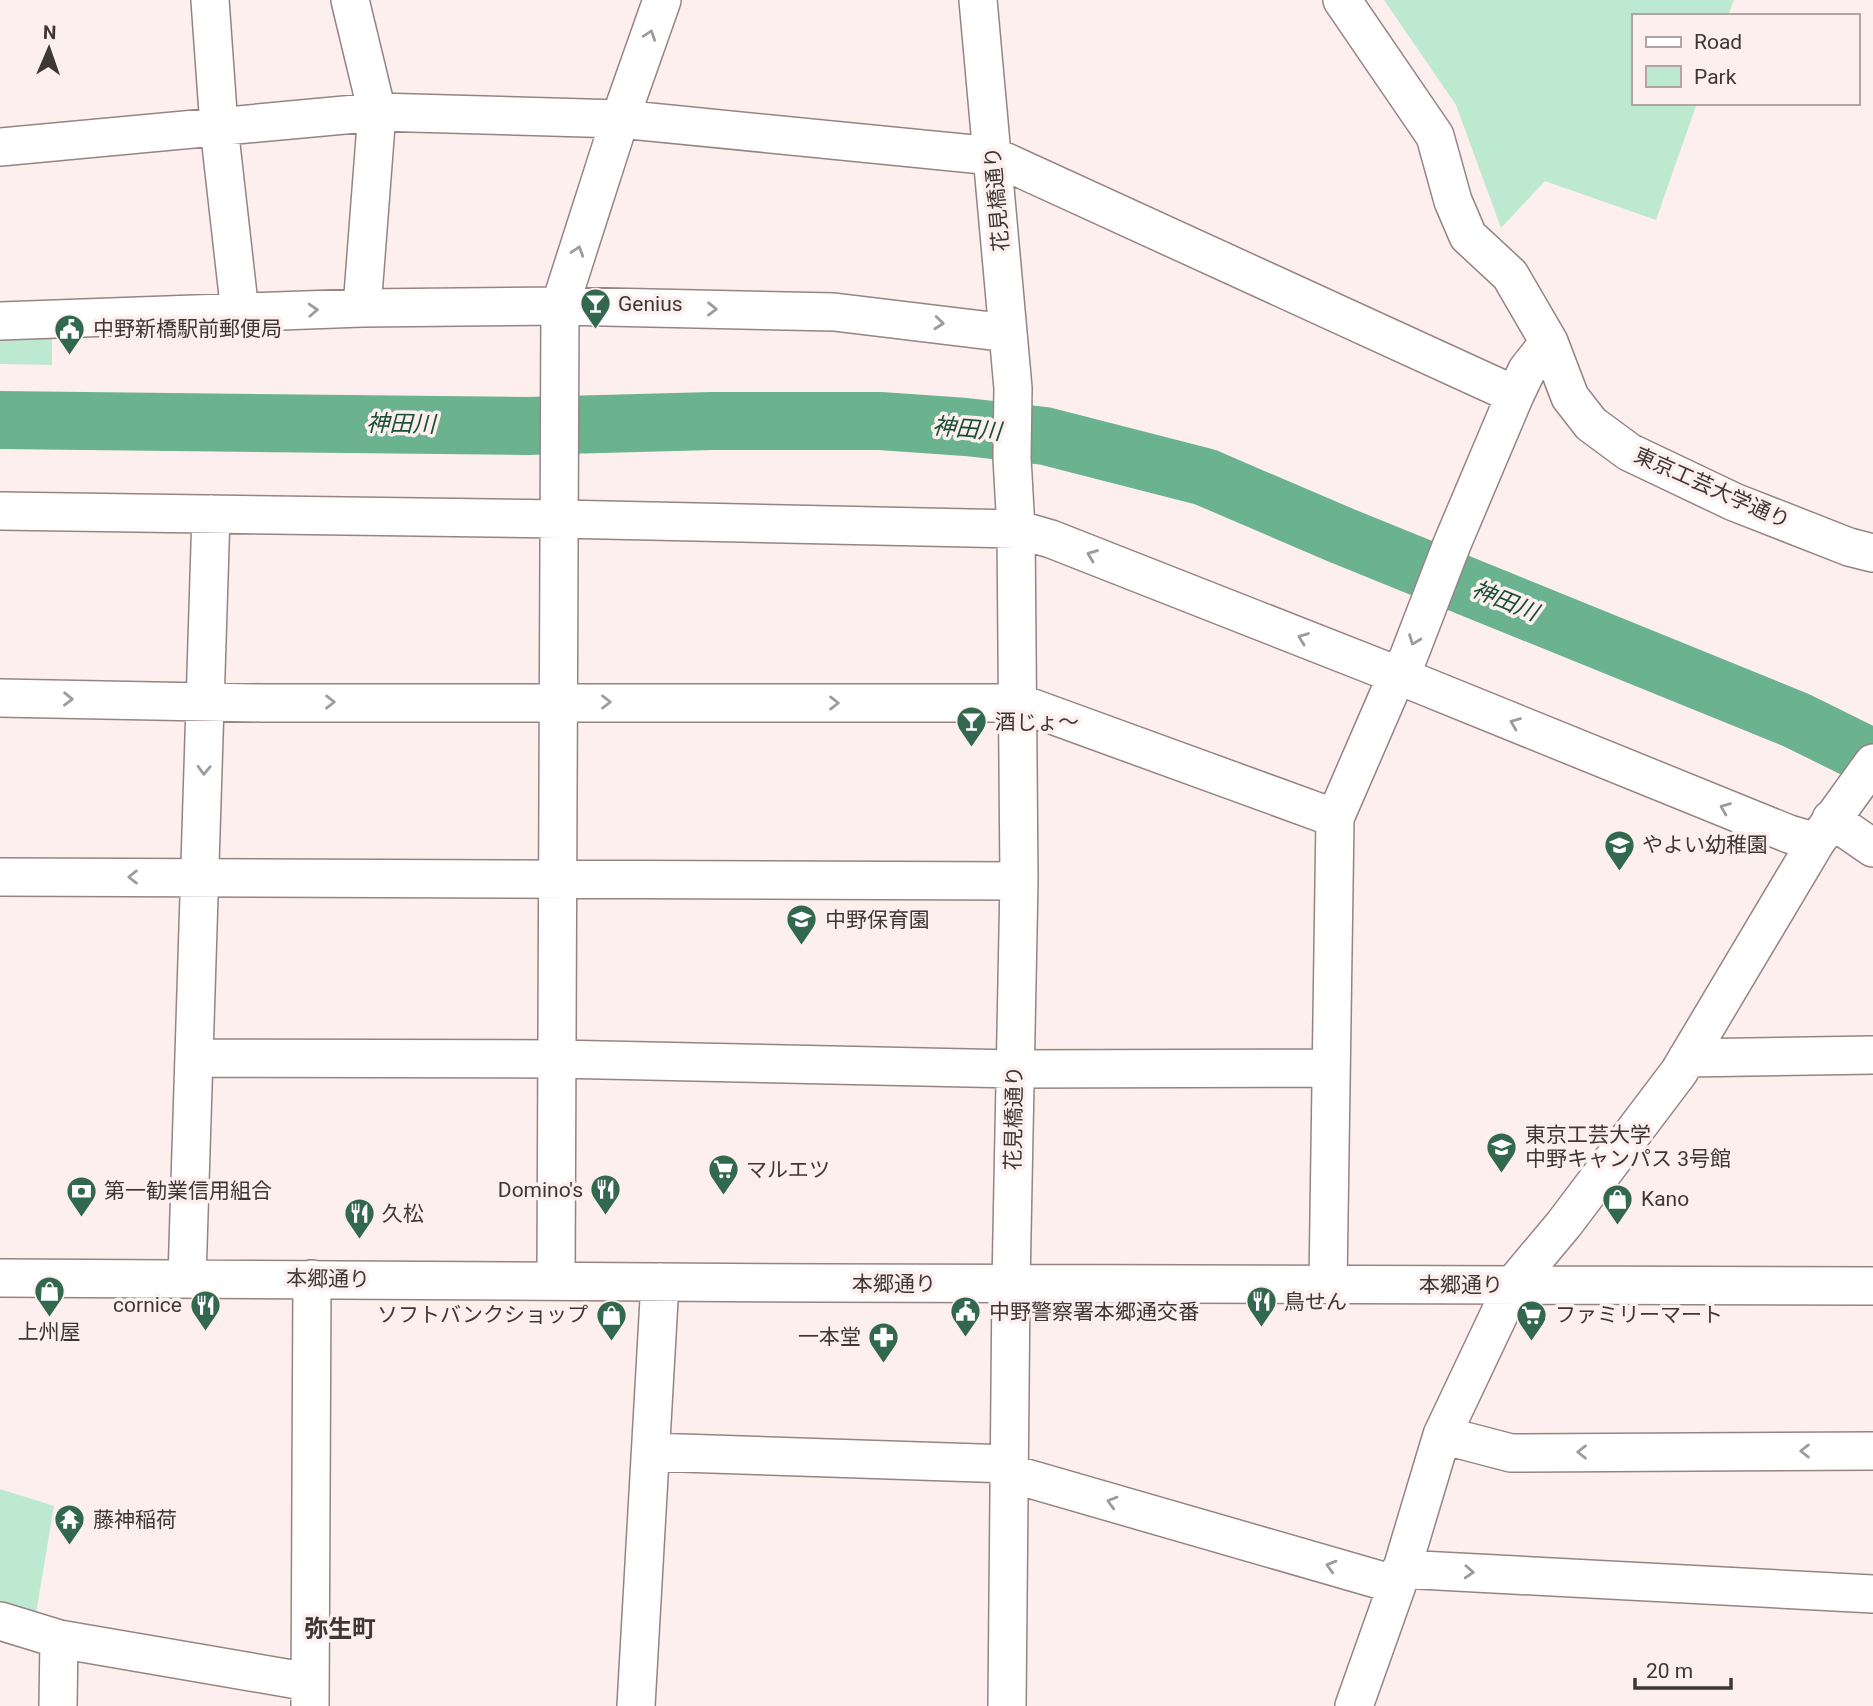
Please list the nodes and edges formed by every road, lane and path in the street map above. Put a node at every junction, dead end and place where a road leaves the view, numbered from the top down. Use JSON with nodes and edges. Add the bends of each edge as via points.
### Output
{"nodes":[{"id":1,"x":210,"y":0,"type":"edge"},
{"id":2,"x":350,"y":0,"type":"edge"},
{"id":3,"x":662,"y":0,"type":"edge"},
{"id":4,"x":978,"y":0,"type":"edge"},
{"id":5,"x":1342,"y":0,"type":"edge"},
{"id":6,"x":377,"y":112,"type":"junction"},
{"id":7,"x":620,"y":119,"type":"junction"},
{"id":8,"x":219,"y":127,"type":"junction"},
{"id":9,"x":0,"y":147,"type":"edge"},
{"id":10,"x":993,"y":156,"type":"junction"},
{"id":11,"x":560,"y":306,"type":"junction"},
{"id":12,"x":362,"y":308,"type":"junction"},
{"id":13,"x":240,"y":313,"type":"junction"},
{"id":14,"x":0,"y":321,"type":"edge"},
{"id":15,"x":1008,"y":333,"type":"junction"},
{"id":16,"x":1549,"y":342,"type":"junction"},
{"id":17,"x":1515,"y":395,"type":"junction"},
{"id":18,"x":0,"y":511,"type":"edge"},
{"id":19,"x":211,"y":514,"type":"junction"},
{"id":20,"x":560,"y":519,"type":"junction"},
{"id":21,"x":1016,"y":529,"type":"junction"},
{"id":22,"x":1873,"y":553,"type":"edge"},
{"id":23,"x":1397,"y":675,"type":"junction"},
{"id":24,"x":0,"y":698,"type":"edge"},
{"id":25,"x":206,"y":702,"type":"junction"},
{"id":26,"x":560,"y":702,"type":"junction"},
{"id":27,"x":1019,"y":703,"type":"junction"},
{"id":28,"x":1866,"y":774,"type":"edge"},
{"id":29,"x":1335,"y":818,"type":"junction"},
{"id":30,"x":1812,"y":832,"type":"junction"},
{"id":31,"x":1873,"y":848,"type":"edge"},
{"id":32,"x":0,"y":877,"type":"edge"},
{"id":33,"x":201,"y":877,"type":"junction"},
{"id":34,"x":559,"y":878,"type":"junction"},
{"id":35,"x":1018,"y":881,"type":"junction"},
{"id":36,"x":1873,"y":1055,"type":"edge"},
{"id":37,"x":194,"y":1058,"type":"junction"},
{"id":38,"x":1687,"y":1058,"type":"junction"},
{"id":39,"x":556,"y":1059,"type":"junction"},
{"id":40,"x":1331,"y":1068,"type":"junction"},
{"id":41,"x":1015,"y":1069,"type":"junction"},
{"id":42,"x":0,"y":1278,"type":"edge"},
{"id":43,"x":187,"y":1278,"type":"junction"},
{"id":44,"x":312,"y":1279,"type":"junction"},
{"id":45,"x":556,"y":1282,"type":"junction"},
{"id":46,"x":660,"y":1282,"type":"junction"},
{"id":47,"x":1011,"y":1284,"type":"junction"},
{"id":48,"x":1328,"y":1284,"type":"junction"},
{"id":49,"x":1513,"y":1285,"type":"junction"},
{"id":50,"x":1873,"y":1286,"type":"edge"},
{"id":51,"x":1442,"y":1435,"type":"junction"},
{"id":52,"x":1873,"y":1451,"type":"edge"},
{"id":53,"x":651,"y":1452,"type":"junction"},
{"id":54,"x":1009,"y":1468,"type":"junction"},
{"id":55,"x":1399,"y":1577,"type":"junction"},
{"id":56,"x":1873,"y":1594,"type":"edge"},
{"id":57,"x":0,"y":1621,"type":"edge"},
{"id":58,"x":59,"y":1639,"type":"junction"},
{"id":59,"x":310,"y":1694,"type":"edge"},
{"id":60,"x":58,"y":1706,"type":"edge"},
{"id":61,"x":636,"y":1706,"type":"edge"},
{"id":62,"x":1007,"y":1706,"type":"edge"},
{"id":63,"x":1354,"y":1706,"type":"edge"}],
"edges":[{"from":1,"to":8,"type":"street"},
{"from":2,"to":6,"type":"street"},
{"from":7,"to":3,"type":"street","one_way":true},
{"from":4,"to":10,"type":"street","name":"花見橋通り"},
{"from":5,"to":16,"type":"street","name":"東京工芸大学通り","via":[[1435,136],[1468,236],[1510,275]]},
{"from":6,"to":7,"type":"street"},
{"from":6,"to":8,"type":"street"},
{"from":6,"to":12,"type":"street"},
{"from":7,"to":10,"type":"street"},
{"from":11,"to":7,"type":"street","one_way":true},
{"from":8,"to":9,"type":"street"},
{"from":8,"to":13,"type":"street"},
{"from":10,"to":15,"type":"street","name":"花見橋通り"},
{"from":10,"to":17,"type":"street"},
{"from":11,"to":12,"type":"street"},
{"from":11,"to":15,"type":"street","one_way":true,"via":[[834,312]]},
{"from":11,"to":20,"type":"street"},
{"from":13,"to":12,"type":"street","one_way":true},
{"from":13,"to":14,"type":"street"},
{"from":15,"to":21,"type":"street","name":"花見橋通り"},
{"from":16,"to":17,"type":"street"},
{"from":16,"to":22,"type":"street","name":"東京工芸大学通り","via":[[1570,397],[1591,424],[1629,452],[1734,502]]},
{"from":17,"to":23,"type":"street","one_way":true,"via":[[1408,658]]},
{"from":18,"to":19,"type":"street"},
{"from":19,"to":20,"type":"street"},
{"from":19,"to":25,"type":"street"},
{"from":20,"to":21,"type":"street"},
{"from":20,"to":26,"type":"street"},
{"from":23,"to":21,"type":"street","one_way":true},
{"from":21,"to":27,"type":"street","name":"花見橋通り"},
{"from":23,"to":29,"type":"street"},
{"from":30,"to":23,"type":"street","one_way":true},
{"from":24,"to":25,"type":"street","one_way":true},
{"from":25,"to":26,"type":"street","one_way":true},
{"from":25,"to":33,"type":"street","one_way":true},
{"from":26,"to":27,"type":"street","one_way":true},
{"from":26,"to":34,"type":"street"},
{"from":27,"to":29,"type":"street"},
{"from":27,"to":35,"type":"street","name":"花見橋通り"},
{"from":28,"to":30,"type":"street"},
{"from":29,"to":40,"type":"street"},
{"from":30,"to":31,"type":"street"},
{"from":30,"to":38,"type":"street"},
{"from":33,"to":32,"type":"street","one_way":true},
{"from":33,"to":34,"type":"street"},
{"from":33,"to":37,"type":"street"},
{"from":34,"to":35,"type":"street"},
{"from":34,"to":39,"type":"street"},
{"from":35,"to":41,"type":"street","name":"花見橋通り"},
{"from":36,"to":38,"type":"street"},
{"from":37,"to":39,"type":"street"},
{"from":37,"to":43,"type":"street"},
{"from":38,"to":49,"type":"street"},
{"from":39,"to":41,"type":"street"},
{"from":39,"to":45,"type":"street"},
{"from":40,"to":41,"type":"street"},
{"from":40,"to":48,"type":"street"},
{"from":41,"to":47,"type":"street","name":"花見橋通り"},
{"from":42,"to":43,"type":"street","name":"本郷通り"},
{"from":43,"to":44,"type":"street","name":"本郷通り"},
{"from":44,"to":45,"type":"street","name":"本郷通り"},
{"from":44,"to":59,"type":"street"},
{"from":45,"to":46,"type":"street","name":"本郷通り"},
{"from":46,"to":47,"type":"street","name":"本郷通り"},
{"from":46,"to":53,"type":"street"},
{"from":47,"to":48,"type":"street","name":"本郷通り"},
{"from":47,"to":54,"type":"street","name":"花見橋通り"},
{"from":48,"to":49,"type":"street","name":"本郷通り"},
{"from":49,"to":50,"type":"street","name":"本郷通り"},
{"from":49,"to":51,"type":"street"},
{"from":52,"to":51,"type":"street","one_way":true,"via":[[1511,1452]]},
{"from":51,"to":55,"type":"street"},
{"from":53,"to":54,"type":"street"},
{"from":53,"to":61,"type":"street"},
{"from":55,"to":54,"type":"street","one_way":true},
{"from":54,"to":62,"type":"street","name":"花見橋通り"},
{"from":55,"to":56,"type":"street","one_way":true,"via":[[1650,1582]]},
{"from":55,"to":63,"type":"street"},
{"from":57,"to":58,"type":"street"},
{"from":58,"to":59,"type":"street"},
{"from":58,"to":60,"type":"street"}]}
